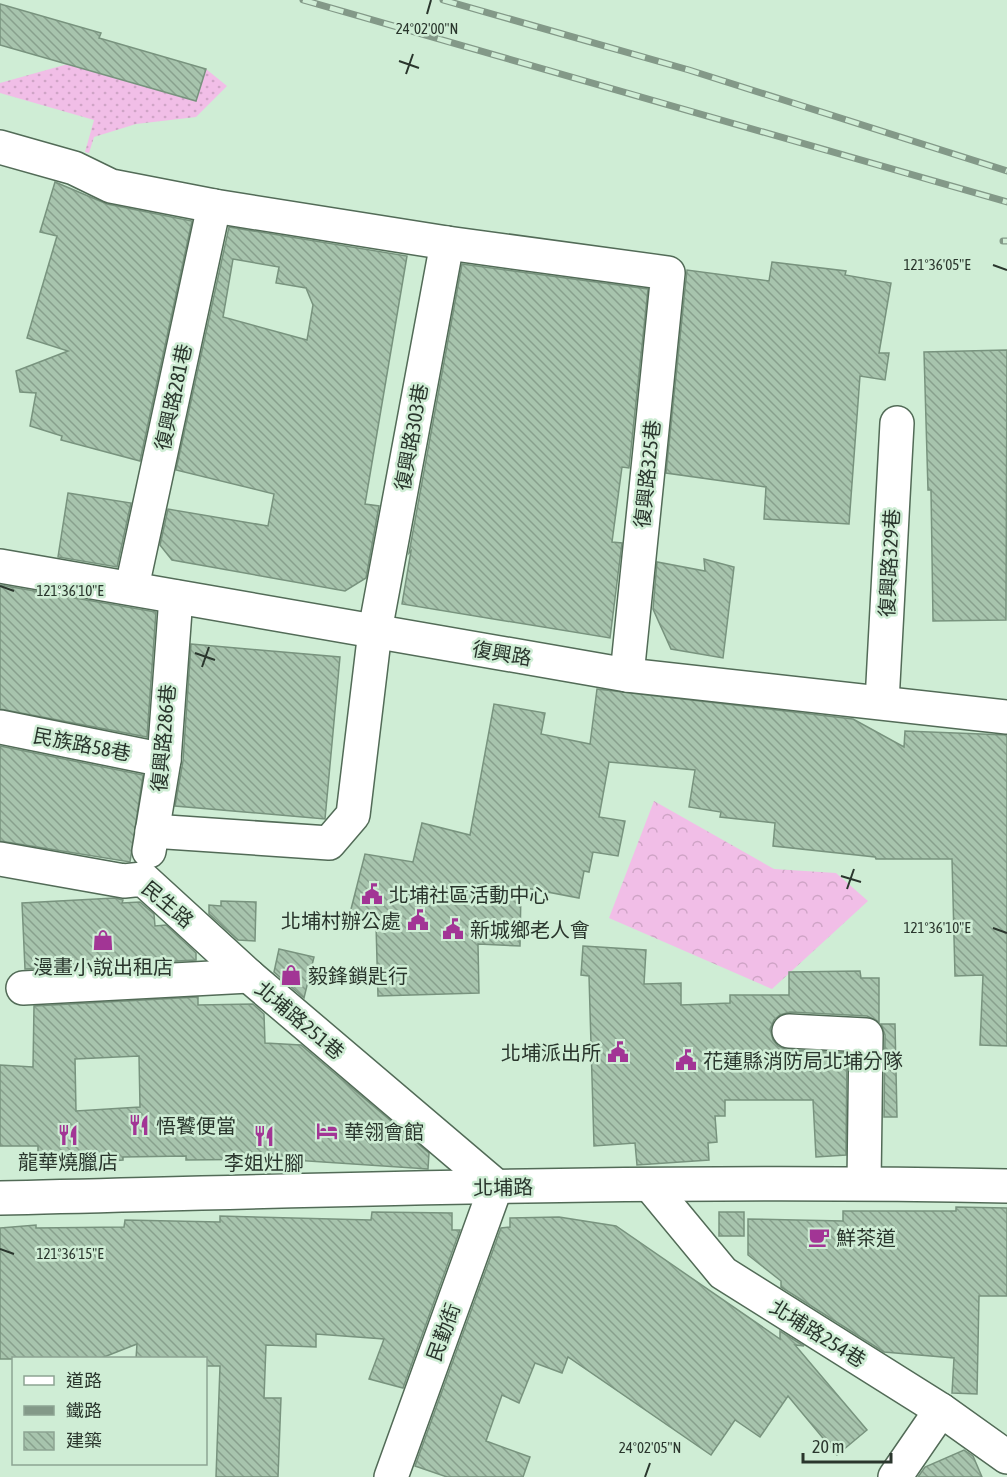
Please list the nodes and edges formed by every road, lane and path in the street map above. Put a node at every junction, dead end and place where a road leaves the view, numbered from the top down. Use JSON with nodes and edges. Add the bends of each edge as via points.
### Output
{"nodes":[{"id":1,"x":0,"y":147,"type":"edge"},
{"id":2,"x":214,"y":207,"type":"junction"},
{"id":3,"x":447,"y":243,"type":"junction"},
{"id":4,"x":897,"y":423,"type":"dead end"},
{"id":5,"x":0,"y":566,"type":"edge"},
{"id":6,"x":132,"y":587,"type":"junction"},
{"id":7,"x":176,"y":597,"type":"junction"},
{"id":8,"x":375,"y":632,"type":"junction"},
{"id":9,"x":627,"y":675,"type":"junction"},
{"id":10,"x":882,"y":702,"type":"junction"},
{"id":11,"x":1007,"y":717,"type":"edge"},
{"id":12,"x":0,"y":728,"type":"edge"},
{"id":13,"x":164,"y":760,"type":"junction"},
{"id":14,"x":152,"y":831,"type":"junction"},
{"id":15,"x":0,"y":859,"type":"edge"},
{"id":16,"x":143,"y":879,"type":"junction"},
{"id":17,"x":249,"y":976,"type":"junction"},
{"id":18,"x":23,"y":988,"type":"dead end"},
{"id":19,"x":789,"y":1031,"type":"dead end"},
{"id":20,"x":864,"y":1183,"type":"junction"},
{"id":21,"x":651,"y":1185,"type":"junction"},
{"id":22,"x":496,"y":1186,"type":"junction"},
{"id":23,"x":1007,"y":1186,"type":"edge"},
{"id":24,"x":0,"y":1198,"type":"edge"},
{"id":25,"x":941,"y":1410,"type":"junction"},
{"id":26,"x":1007,"y":1457,"type":"edge"},
{"id":27,"x":391,"y":1477,"type":"edge"},
{"id":28,"x":895,"y":1477,"type":"edge"}],
"edges":[{"from":1,"to":2,"type":"street","via":[[74,168],[111,186]]},
{"from":2,"to":3,"type":"street"},
{"from":2,"to":6,"type":"street","name":"復興路281巷"},
{"from":3,"to":8,"type":"street","name":"復興路303巷"},
{"from":3,"to":9,"type":"street","name":"復興路325巷","via":[[668,273]]},
{"from":4,"to":10,"type":"street","name":"復興路329巷"},
{"from":5,"to":6,"type":"street","name":"復興路"},
{"from":6,"to":7,"type":"street","name":"復興路"},
{"from":7,"to":8,"type":"street","name":"復興路"},
{"from":7,"to":13,"type":"street","name":"復興路286巷"},
{"from":8,"to":9,"type":"street","name":"復興路"},
{"from":8,"to":14,"type":"street","name":"復興路303巷","via":[[353,815],[329,843]]},
{"from":9,"to":10,"type":"street","name":"復興路"},
{"from":10,"to":11,"type":"street","name":"復興路"},
{"from":12,"to":13,"type":"street","name":"民族路58巷"},
{"from":13,"to":14,"type":"street","name":"復興路286巷"},
{"from":14,"to":16,"type":"street","name":"復興路286巷"},
{"from":15,"to":16,"type":"street","name":"民生路","via":[[124,881]]},
{"from":16,"to":17,"type":"street","name":"民生路"},
{"from":17,"to":18,"type":"street","name":"北埔路251巷"},
{"from":17,"to":22,"type":"street","name":"北埔路251巷"},
{"from":19,"to":20,"type":"street","via":[[866,1035]]},
{"from":20,"to":21,"type":"street","name":"北埔路"},
{"from":20,"to":23,"type":"street","name":"北埔路"},
{"from":21,"to":22,"type":"street","name":"北埔路"},
{"from":21,"to":25,"type":"street","name":"北埔路254巷","via":[[723,1273]]},
{"from":22,"to":24,"type":"street","name":"北埔路"},
{"from":22,"to":27,"type":"street","name":"民勤街"},
{"from":25,"to":26,"type":"street","name":"北埔路254巷"},
{"from":25,"to":28,"type":"street"}]}
